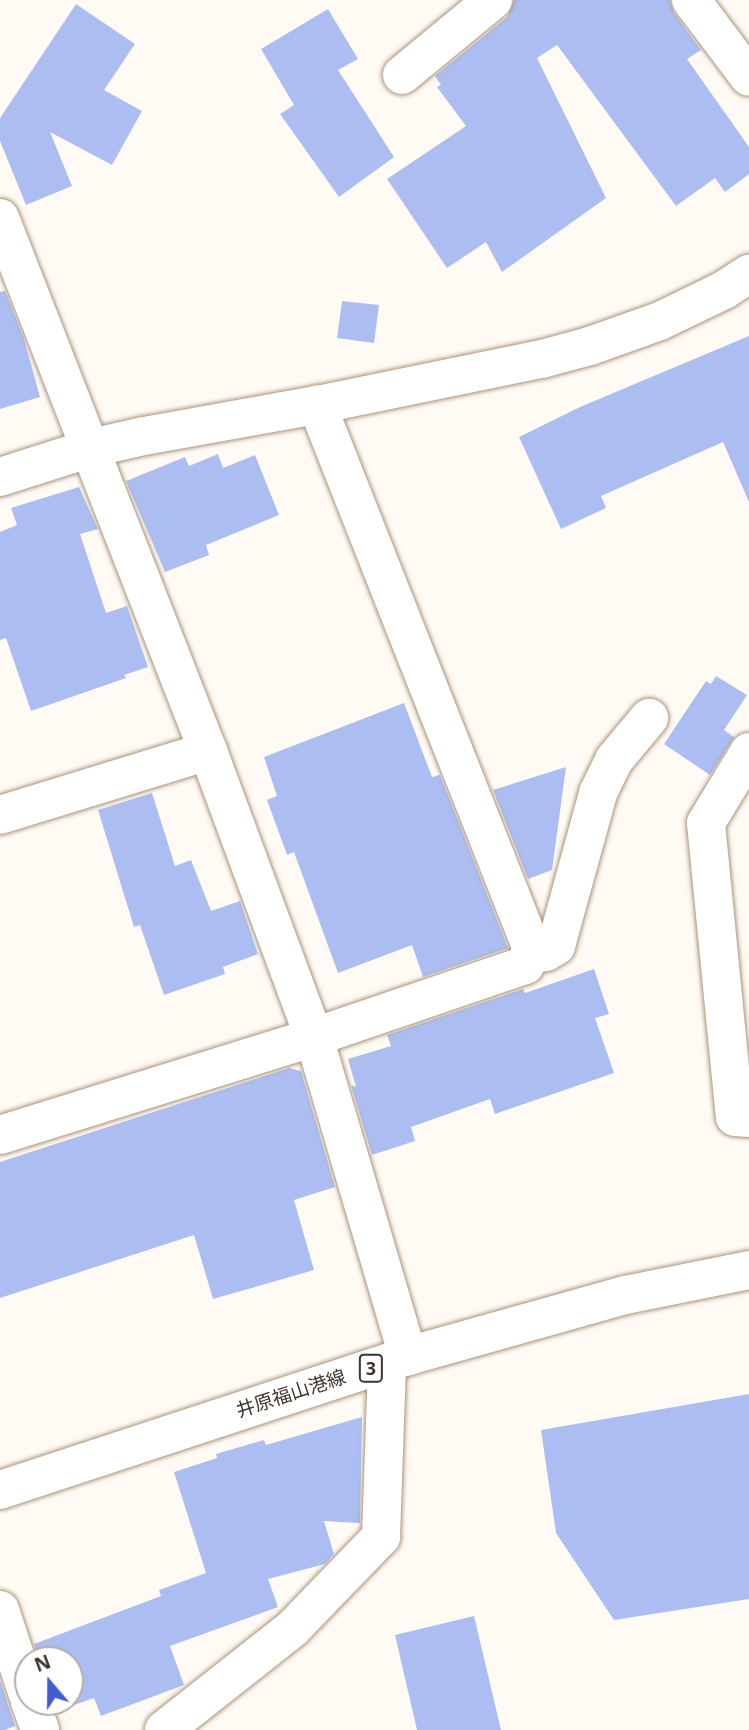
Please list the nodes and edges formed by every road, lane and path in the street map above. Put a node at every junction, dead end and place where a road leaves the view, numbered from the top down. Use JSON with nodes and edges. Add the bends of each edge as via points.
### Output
{"nodes":[{"id":1,"x":493,"y":0,"type":"edge"},
{"id":2,"x":691,"y":0,"type":"edge"},
{"id":3,"x":402,"y":75,"type":"dead end"},
{"id":4,"x":749,"y":78,"type":"edge"},
{"id":5,"x":0,"y":218,"type":"edge"},
{"id":6,"x":749,"y":274,"type":"edge"},
{"id":7,"x":317,"y":405,"type":"junction"},
{"id":8,"x":91,"y":448,"type":"junction"},
{"id":9,"x":0,"y":477,"type":"edge"},
{"id":10,"x":649,"y":718,"type":"dead end"},
{"id":11,"x":208,"y":751,"type":"junction"},
{"id":12,"x":749,"y":752,"type":"edge"},
{"id":13,"x":0,"y":815,"type":"edge"},
{"id":14,"x":530,"y":955,"type":"junction"},
{"id":15,"x":314,"y":1037,"type":"junction"},
{"id":16,"x":749,"y":1118,"type":"edge"},
{"id":17,"x":0,"y":1135,"type":"edge"},
{"id":18,"x":749,"y":1270,"type":"edge"},
{"id":19,"x":397,"y":1360,"type":"junction"},
{"id":20,"x":0,"y":1490,"type":"edge"},
{"id":21,"x":0,"y":1610,"type":"edge"},
{"id":22,"x":14,"y":1652,"type":"edge"},
{"id":23,"x":164,"y":1730,"type":"edge"}],
"edges":[{"from":1,"to":3,"type":"street"},
{"from":2,"to":4,"type":"street"},
{"from":5,"to":8,"type":"street"},
{"from":6,"to":7,"type":"street","via":[[660,321],[590,346]]},
{"from":7,"to":8,"type":"street"},
{"from":7,"to":14,"type":"street","via":[[530,944]]},
{"from":8,"to":9,"type":"street"},
{"from":8,"to":11,"type":"street"},
{"from":10,"to":14,"type":"street","via":[[614,760],[598,793],[556,946]]},
{"from":11,"to":13,"type":"street"},
{"from":11,"to":15,"type":"street"},
{"from":12,"to":16,"type":"street","via":[[706,823],[735,1117]]},
{"from":14,"to":15,"type":"street","via":[[525,965]]},
{"from":15,"to":17,"type":"street"},
{"from":15,"to":19,"type":"street"},
{"from":18,"to":19,"type":"street","name":"井原福山港線","number":"3","via":[[625,1296]]},
{"from":19,"to":20,"type":"street","name":"井原福山港線","number":"3"},
{"from":19,"to":23,"type":"street","via":[[382,1537],[293,1628]]},
{"from":21,"to":22,"type":"street"}]}
